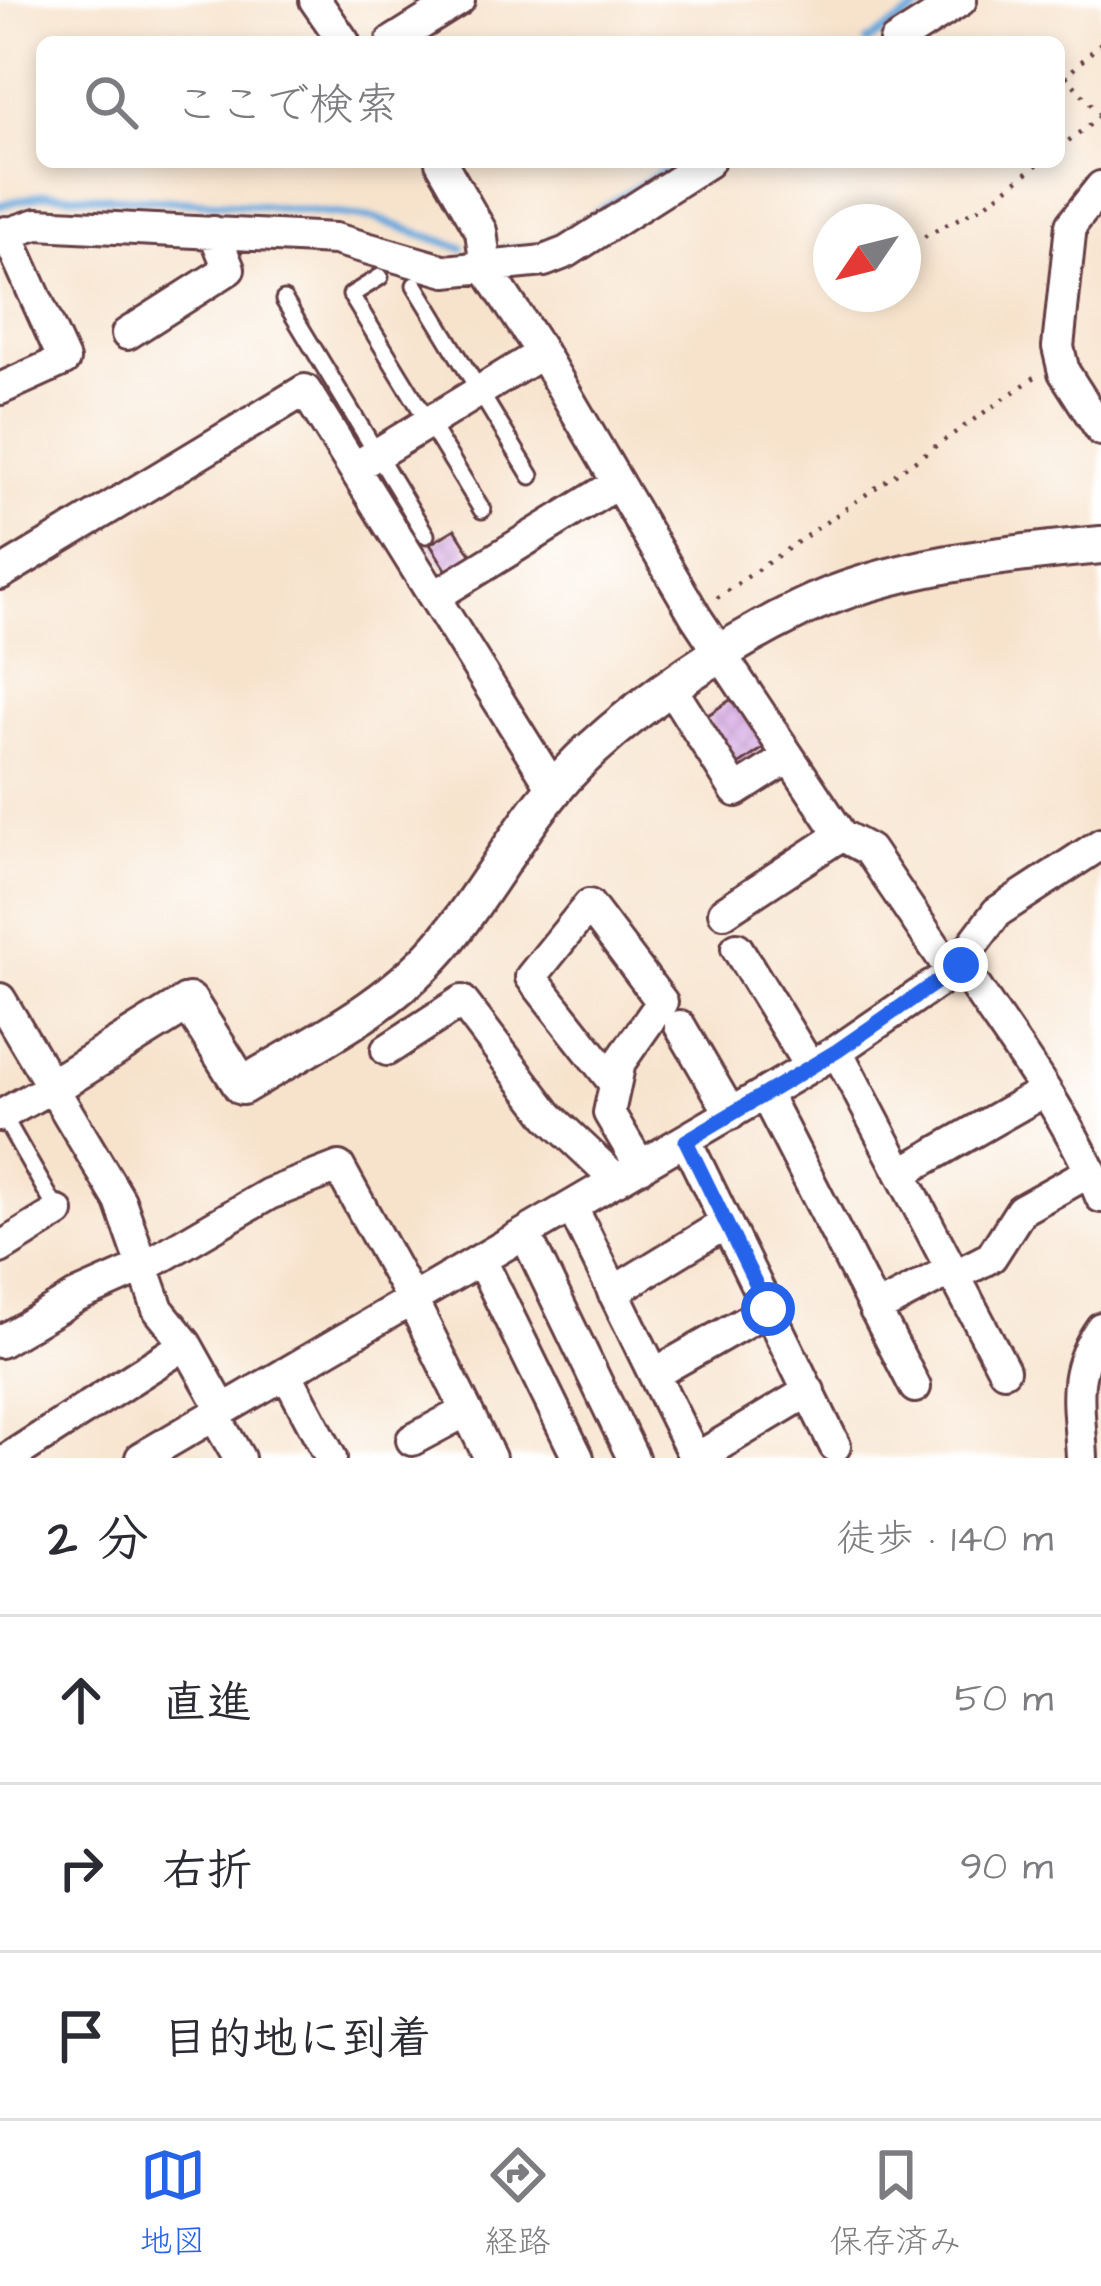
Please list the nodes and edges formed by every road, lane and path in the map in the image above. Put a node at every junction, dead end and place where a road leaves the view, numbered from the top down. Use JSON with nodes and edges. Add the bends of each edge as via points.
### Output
{"nodes":[{"id":1,"x":315,"y":0,"type":"edge"},
{"id":2,"x":459,"y":0,"type":"edge"},
{"id":3,"x":961,"y":0,"type":"edge"},
{"id":4,"x":340,"y":36,"type":"edge"},
{"id":5,"x":402,"y":36,"type":"edge"},
{"id":6,"x":905,"y":36,"type":"edge"},
{"id":7,"x":1101,"y":43,"type":"edge"},
{"id":8,"x":1101,"y":116,"type":"edge"},
{"id":9,"x":1065,"y":143,"type":"edge"},
{"id":10,"x":444,"y":168,"type":"edge"},
{"id":11,"x":699,"y":168,"type":"edge"},
{"id":12,"x":1033,"y":168,"type":"edge"},
{"id":13,"x":1101,"y":187,"type":"edge"},
{"id":14,"x":214,"y":232,"type":"junction"},
{"id":15,"x":3,"y":234,"type":"edge"},
{"id":16,"x":921,"y":238,"type":"edge"},
{"id":17,"x":486,"y":268,"type":"junction"},
{"id":18,"x":380,"y":278,"type":"dead end"},
{"id":19,"x":415,"y":285,"type":"dead end"},
{"id":20,"x":284,"y":300,"type":"dead end"},
{"id":21,"x":127,"y":334,"type":"dead end"},
{"id":22,"x":542,"y":353,"type":"junction"},
{"id":23,"x":1048,"y":369,"type":"dead end"},
{"id":24,"x":0,"y":389,"type":"edge"},
{"id":25,"x":480,"y":391,"type":"junction"},
{"id":26,"x":429,"y":422,"type":"junction"},
{"id":27,"x":1101,"y":430,"type":"edge"},
{"id":28,"x":365,"y":461,"type":"junction"},
{"id":29,"x":531,"y":476,"type":"dead end"},
{"id":30,"x":618,"y":483,"type":"junction"},
{"id":31,"x":482,"y":510,"type":"dead end"},
{"id":32,"x":426,"y":535,"type":"dead end"},
{"id":33,"x":1101,"y":545,"type":"edge"},
{"id":34,"x":0,"y":574,"type":"edge"},
{"id":35,"x":434,"y":598,"type":"junction"},
{"id":36,"x":694,"y":614,"type":"junction"},
{"id":37,"x":722,"y":656,"type":"junction"},
{"id":38,"x":671,"y":688,"type":"junction"},
{"id":39,"x":789,"y":757,"type":"junction"},
{"id":40,"x":555,"y":791,"type":"junction"},
{"id":41,"x":841,"y":835,"type":"junction"},
{"id":42,"x":1101,"y":844,"type":"edge"},
{"id":43,"x":724,"y":912,"type":"dead end"},
{"id":44,"x":737,"y":948,"type":"dead end"},
{"id":45,"x":956,"y":969,"type":"junction"},
{"id":46,"x":0,"y":999,"type":"edge"},
{"id":47,"x":680,"y":1026,"type":"dead end"},
{"id":48,"x":387,"y":1050,"type":"dead end"},
{"id":49,"x":837,"y":1051,"type":"junction"},
{"id":50,"x":809,"y":1067,"type":"junction"},
{"id":51,"x":615,"y":1084,"type":"junction"},
{"id":52,"x":52,"y":1087,"type":"junction"},
{"id":53,"x":1043,"y":1092,"type":"junction"},
{"id":54,"x":765,"y":1094,"type":"junction"},
{"id":55,"x":1,"y":1114,"type":"edge"},
{"id":56,"x":731,"y":1114,"type":"junction"},
{"id":57,"x":686,"y":1141,"type":"junction"},
{"id":58,"x":629,"y":1173,"type":"junction"},
{"id":59,"x":901,"y":1173,"type":"junction"},
{"id":60,"x":1096,"y":1184,"type":"edge"},
{"id":61,"x":572,"y":1207,"type":"junction"},
{"id":62,"x":58,"y":1212,"type":"joint"},
{"id":63,"x":726,"y":1223,"type":"junction"},
{"id":64,"x":525,"y":1234,"type":"junction"},
{"id":65,"x":3,"y":1240,"type":"edge"},
{"id":66,"x":481,"y":1260,"type":"junction"},
{"id":67,"x":144,"y":1267,"type":"junction"},
{"id":68,"x":952,"y":1273,"type":"junction"},
{"id":69,"x":613,"y":1292,"type":"junction"},
{"id":70,"x":412,"y":1300,"type":"junction"},
{"id":71,"x":768,"y":1309,"type":"junction"},
{"id":72,"x":875,"y":1310,"type":"junction"},
{"id":73,"x":1101,"y":1328,"type":"edge"},
{"id":74,"x":0,"y":1342,"type":"edge"},
{"id":75,"x":186,"y":1344,"type":"junction"},
{"id":76,"x":1004,"y":1370,"type":"dead end"},
{"id":77,"x":286,"y":1372,"type":"junction"},
{"id":78,"x":654,"y":1374,"type":"junction"},
{"id":79,"x":915,"y":1387,"type":"dead end"},
{"id":80,"x":808,"y":1391,"type":"junction"},
{"id":81,"x":602,"y":1393,"type":"junction"},
{"id":82,"x":466,"y":1411,"type":"junction"},
{"id":83,"x":219,"y":1412,"type":"junction"},
{"id":84,"x":557,"y":1416,"type":"junction"},
{"id":85,"x":1089,"y":1417,"type":"edge"},
{"id":86,"x":412,"y":1440,"type":"dead end"},
{"id":87,"x":835,"y":1446,"type":"dead end"},
{"id":88,"x":9,"y":1458,"type":"edge"},
{"id":89,"x":141,"y":1458,"type":"edge"},
{"id":90,"x":239,"y":1458,"type":"edge"},
{"id":91,"x":331,"y":1458,"type":"edge"},
{"id":92,"x":490,"y":1458,"type":"edge"},
{"id":93,"x":578,"y":1458,"type":"edge"},
{"id":94,"x":634,"y":1458,"type":"edge"},
{"id":95,"x":696,"y":1458,"type":"edge"},
{"id":96,"x":1082,"y":1458,"type":"edge"}],
"edges":[{"from":1,"to":4,"type":"street"},
{"from":2,"to":5,"type":"street"},
{"from":3,"to":6,"type":"street"},
{"from":7,"to":8,"type":"path","via":[[1066,76]]},
{"from":8,"to":9,"type":"path"},
{"from":10,"to":17,"type":"street","via":[[481,232]]},
{"from":11,"to":17,"type":"street","via":[[567,252]]},
{"from":12,"to":16,"type":"path"},
{"from":13,"to":27,"type":"street","via":[[1071,225],[1058,347],[1064,372]]},
{"from":14,"to":15,"type":"street","via":[[37,224]]},
{"from":14,"to":17,"type":"street","via":[[335,239],[446,271]]},
{"from":14,"to":21,"type":"street","via":[[229,269]]},
{"from":15,"to":24,"type":"street","via":[[64,360]]},
{"from":17,"to":22,"type":"street"},
{"from":18,"to":26,"type":"lane","via":[[351,295]]},
{"from":19,"to":25,"type":"lane"},
{"from":20,"to":28,"type":"lane"},
{"from":22,"to":25,"type":"street"},
{"from":22,"to":30,"type":"street"},
{"from":23,"to":36,"type":"path"},
{"from":25,"to":26,"type":"street"},
{"from":25,"to":29,"type":"lane"},
{"from":26,"to":28,"type":"street"},
{"from":26,"to":31,"type":"lane"},
{"from":28,"to":32,"type":"lane"},
{"from":28,"to":34,"type":"street","via":[[305,390]]},
{"from":28,"to":35,"type":"street"},
{"from":30,"to":35,"type":"street"},
{"from":30,"to":36,"type":"street"},
{"from":33,"to":37,"type":"street","via":[[969,561],[877,583],[802,608]]},
{"from":35,"to":40,"type":"street"},
{"from":36,"to":37,"type":"street"},
{"from":37,"to":38,"type":"street"},
{"from":37,"to":39,"type":"street"},
{"from":38,"to":39,"type":"street","via":[[736,791]]},
{"from":38,"to":40,"type":"street","via":[[587,754]]},
{"from":39,"to":41,"type":"street"},
{"from":40,"to":52,"type":"street","via":[[401,988],[260,1076],[242,1086],[189,1002]]},
{"from":41,"to":43,"type":"street"},
{"from":41,"to":45,"type":"street","via":[[868,850]]},
{"from":42,"to":45,"type":"street","via":[[997,912]]},
{"from":44,"to":50,"type":"street"},
{"from":45,"to":49,"type":"street"},
{"from":45,"to":53,"type":"street"},
{"from":46,"to":52,"type":"street"},
{"from":47,"to":56,"type":"street"},
{"from":48,"to":58,"type":"street","via":[[462,1001],[549,1116]]},
{"from":49,"to":50,"type":"street"},
{"from":49,"to":59,"type":"street"},
{"from":50,"to":54,"type":"street"},
{"from":51,"to":51,"type":"street","via":[[620,1062],[662,1002],[589,905],[531,976]]},
{"from":51,"to":58,"type":"street","via":[[609,1113]]},
{"from":52,"to":55,"type":"street"},
{"from":52,"to":67,"type":"street","via":[[120,1201]]},
{"from":53,"to":59,"type":"street"},
{"from":53,"to":60,"type":"street"},
{"from":54,"to":56,"type":"street"},
{"from":54,"to":72,"type":"street"},
{"from":55,"to":62,"type":"lane"},
{"from":56,"to":57,"type":"street"},
{"from":57,"to":58,"type":"street"},
{"from":57,"to":63,"type":"street"},
{"from":58,"to":61,"type":"street"},
{"from":59,"to":68,"type":"street"},
{"from":60,"to":68,"type":"street","via":[[1021,1210],[991,1257]]},
{"from":61,"to":64,"type":"street"},
{"from":61,"to":69,"type":"street"},
{"from":62,"to":65,"type":"street"},
{"from":63,"to":69,"type":"street"},
{"from":63,"to":71,"type":"street"},
{"from":64,"to":66,"type":"street"},
{"from":64,"to":81,"type":"street"},
{"from":66,"to":70,"type":"street"},
{"from":66,"to":84,"type":"street"},
{"from":67,"to":70,"type":"street","via":[[269,1194],[339,1167]]},
{"from":67,"to":74,"type":"street"},
{"from":67,"to":75,"type":"street","via":[[158,1309]]},
{"from":68,"to":72,"type":"street"},
{"from":68,"to":76,"type":"street"},
{"from":69,"to":78,"type":"street"},
{"from":70,"to":77,"type":"street"},
{"from":70,"to":82,"type":"street"},
{"from":71,"to":78,"type":"street"},
{"from":71,"to":80,"type":"street"},
{"from":72,"to":79,"type":"street"},
{"from":73,"to":85,"type":"street","via":[[1080,1369]]},
{"from":75,"to":83,"type":"street"},
{"from":75,"to":88,"type":"street"},
{"from":77,"to":83,"type":"street"},
{"from":77,"to":91,"type":"street"},
{"from":78,"to":95,"type":"street"},
{"from":80,"to":87,"type":"street"},
{"from":80,"to":95,"type":"street"},
{"from":81,"to":84,"type":"street"},
{"from":81,"to":94,"type":"street"},
{"from":82,"to":86,"type":"street"},
{"from":82,"to":92,"type":"street"},
{"from":83,"to":89,"type":"street"},
{"from":83,"to":90,"type":"street"},
{"from":84,"to":93,"type":"street"},
{"from":85,"to":96,"type":"street"}]}
